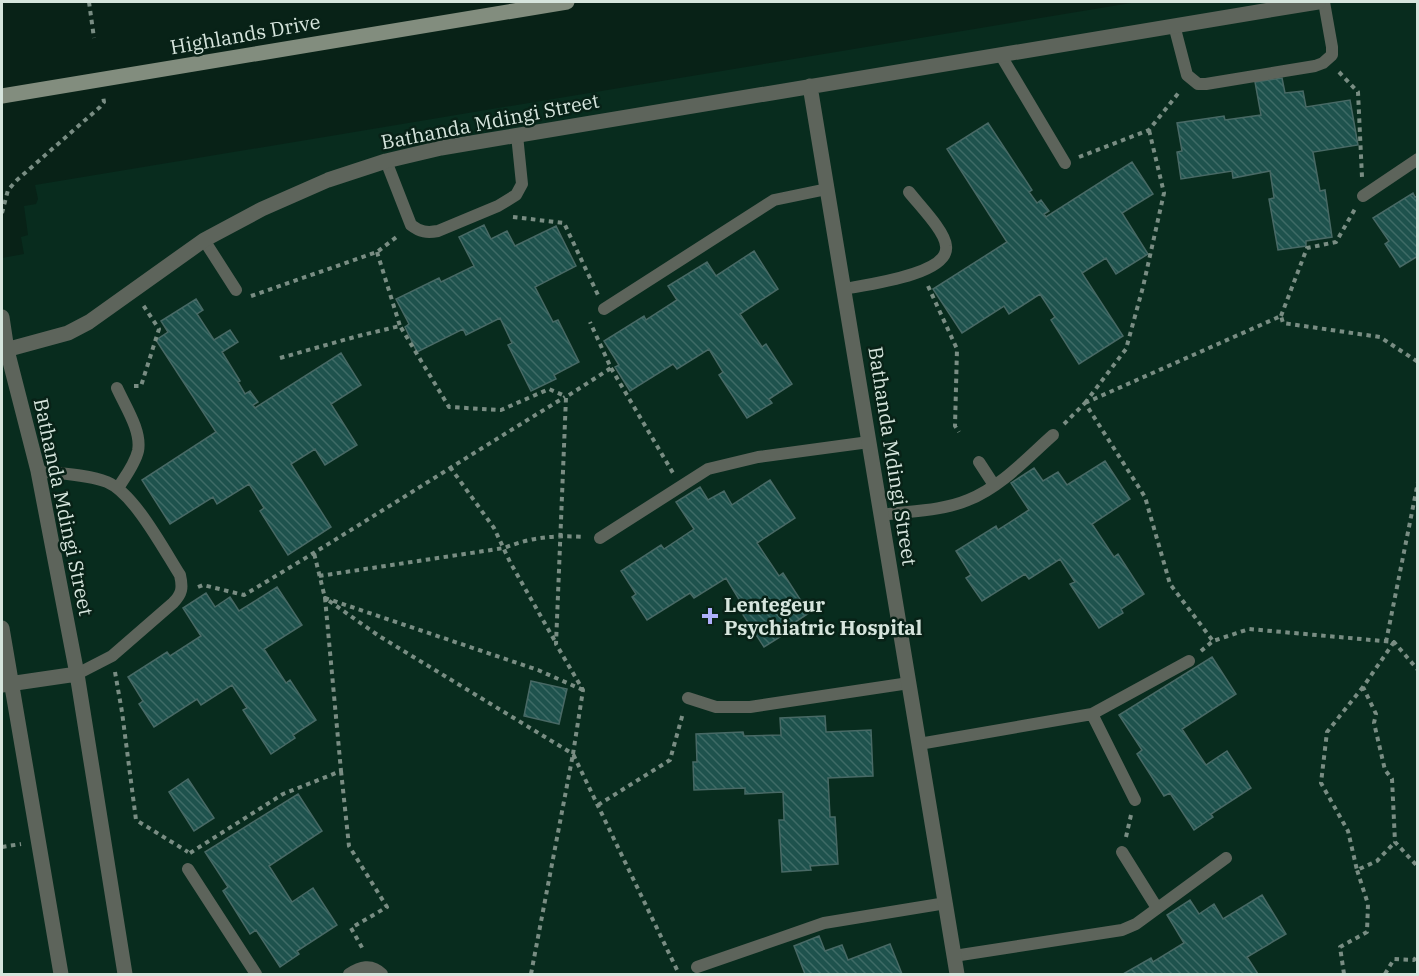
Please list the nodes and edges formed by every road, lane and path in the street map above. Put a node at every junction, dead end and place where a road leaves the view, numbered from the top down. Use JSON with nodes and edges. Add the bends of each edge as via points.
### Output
{"nodes":[{"id":1,"x":89,"y":2,"type":"edge"},
{"id":2,"x":567,"y":2,"type":"edge"},
{"id":3,"x":1318,"y":2,"type":"edge"},
{"id":4,"x":1324,"y":2,"type":"edge"},
{"id":5,"x":1174,"y":26,"type":"junction"},
{"id":6,"x":94,"y":38,"type":"dead end"},
{"id":7,"x":1000,"y":54,"type":"junction"},
{"id":8,"x":1327,"y":60,"type":"junction"},
{"id":9,"x":1190,"y":78,"type":"junction"},
{"id":10,"x":810,"y":86,"type":"junction"},
{"id":11,"x":103,"y":95,"type":"dead end"},
{"id":12,"x":2,"y":96,"type":"edge"},
{"id":13,"x":1149,"y":130,"type":"junction"},
{"id":14,"x":517,"y":135,"type":"junction"},
{"id":15,"x":1418,"y":159,"type":"edge"},
{"id":16,"x":386,"y":161,"type":"junction"},
{"id":17,"x":1065,"y":163,"type":"joint"},
{"id":18,"x":827,"y":189,"type":"junction"},
{"id":19,"x":909,"y":192,"type":"dead end"},
{"id":20,"x":1363,"y":195,"type":"junction"},
{"id":21,"x":498,"y":206,"type":"junction"},
{"id":22,"x":2,"y":213,"type":"edge"},
{"id":23,"x":411,"y":225,"type":"junction"},
{"id":24,"x":204,"y":240,"type":"junction"},
{"id":25,"x":377,"y":252,"type":"junction"},
{"id":26,"x":921,"y":272,"type":"junction"},
{"id":27,"x":844,"y":289,"type":"junction"},
{"id":28,"x":239,"y":294,"type":"joint"},
{"id":29,"x":150,"y":297,"type":"dead end"},
{"id":30,"x":604,"y":309,"type":"junction"},
{"id":31,"x":1281,"y":316,"type":"junction"},
{"id":32,"x":2,"y":317,"type":"edge"},
{"id":33,"x":400,"y":326,"type":"junction"},
{"id":34,"x":4,"y":350,"type":"edge"},
{"id":35,"x":280,"y":358,"type":"dead end"},
{"id":36,"x":1418,"y":362,"type":"edge"},
{"id":37,"x":610,"y":368,"type":"junction"},
{"id":38,"x":117,"y":388,"type":"joint"},
{"id":39,"x":566,"y":397,"type":"junction"},
{"id":40,"x":1085,"y":403,"type":"junction"},
{"id":41,"x":959,"y":432,"type":"dead end"},
{"id":42,"x":1053,"y":435,"type":"joint"},
{"id":43,"x":869,"y":442,"type":"junction"},
{"id":44,"x":979,"y":462,"type":"dead end"},
{"id":45,"x":450,"y":467,"type":"junction"},
{"id":46,"x":38,"y":471,"type":"junction"},
{"id":47,"x":1418,"y":482,"type":"edge"},
{"id":48,"x":681,"y":485,"type":"junction"},
{"id":49,"x":994,"y":485,"type":"junction"},
{"id":50,"x":117,"y":488,"type":"junction"},
{"id":51,"x":881,"y":515,"type":"junction"},
{"id":52,"x":559,"y":535,"type":"junction"},
{"id":53,"x":600,"y":538,"type":"joint"},
{"id":54,"x":504,"y":548,"type":"junction"},
{"id":55,"x":314,"y":554,"type":"junction"},
{"id":56,"x":319,"y":576,"type":"junction"},
{"id":57,"x":181,"y":594,"type":"junction"},
{"id":58,"x":325,"y":598,"type":"junction"},
{"id":59,"x":2,"y":628,"type":"edge"},
{"id":60,"x":1213,"y":641,"type":"junction"},
{"id":61,"x":1386,"y":642,"type":"junction"},
{"id":62,"x":1394,"y":642,"type":"junction"},
{"id":63,"x":556,"y":644,"type":"junction"},
{"id":64,"x":112,"y":656,"type":"junction"},
{"id":65,"x":1188,"y":661,"type":"joint"},
{"id":66,"x":1418,"y":670,"type":"edge"},
{"id":67,"x":77,"y":674,"type":"junction"},
{"id":68,"x":6,"y":684,"type":"edge"},
{"id":69,"x":909,"y":684,"type":"junction"},
{"id":70,"x":1363,"y":687,"type":"junction"},
{"id":71,"x":583,"y":690,"type":"junction"},
{"id":72,"x":688,"y":698,"type":"joint"},
{"id":73,"x":1092,"y":714,"type":"junction"},
{"id":74,"x":919,"y":744,"type":"junction"},
{"id":75,"x":573,"y":754,"type":"junction"},
{"id":76,"x":341,"y":771,"type":"junction"},
{"id":77,"x":1135,"y":800,"type":"joint"},
{"id":78,"x":598,"y":805,"type":"junction"},
{"id":79,"x":1395,"y":842,"type":"junction"},
{"id":80,"x":1122,"y":852,"type":"joint"},
{"id":81,"x":190,"y":853,"type":"junction"},
{"id":82,"x":1226,"y":858,"type":"dead end"},
{"id":83,"x":1418,"y":867,"type":"edge"},
{"id":84,"x":188,"y":869,"type":"joint"},
{"id":85,"x":1358,"y":870,"type":"junction"},
{"id":86,"x":946,"y":903,"type":"junction"},
{"id":87,"x":1157,"y":908,"type":"junction"},
{"id":88,"x":1418,"y":954,"type":"edge"},
{"id":89,"x":954,"y":956,"type":"junction"},
{"id":90,"x":698,"y":967,"type":"dead end"},
{"id":91,"x":377,"y":971,"type":"edge"},
{"id":92,"x":61,"y":975,"type":"edge"},
{"id":93,"x":125,"y":975,"type":"edge"},
{"id":94,"x":256,"y":975,"type":"edge"},
{"id":95,"x":348,"y":975,"type":"edge"},
{"id":96,"x":531,"y":975,"type":"edge"},
{"id":97,"x":679,"y":975,"type":"edge"},
{"id":98,"x":957,"y":975,"type":"edge"},
{"id":99,"x":1344,"y":975,"type":"edge"},
{"id":100,"x":1385,"y":975,"type":"edge"}],
"edges":[{"from":1,"to":6,"type":"path"},
{"from":2,"to":12,"type":"main road","name":"Highlands Drive"},
{"from":3,"to":5,"type":"street","name":"Bathanda Mdingi Street"},
{"from":4,"to":8,"type":"lane","via":[[1332,47]]},
{"from":5,"to":7,"type":"street","name":"Bathanda Mdingi Street"},
{"from":5,"to":9,"type":"lane"},
{"from":7,"to":10,"type":"street","name":"Bathanda Mdingi Street"},
{"from":7,"to":17,"type":"lane"},
{"from":8,"to":9,"type":"lane","via":[[1315,66],[1206,84]]},
{"from":8,"to":20,"type":"path","via":[[1358,92]]},
{"from":9,"to":13,"type":"path"},
{"from":10,"to":14,"type":"street","name":"Bathanda Mdingi Street"},
{"from":10,"to":18,"type":"street","name":"Bathanda Mdingi Street"},
{"from":11,"to":22,"type":"path","via":[[100,107],[8,190]]},
{"from":13,"to":17,"type":"path"},
{"from":13,"to":40,"type":"path","via":[[1164,194],[1143,287],[1126,349]]},
{"from":14,"to":16,"type":"street","name":"Bathanda Mdingi Street"},
{"from":14,"to":21,"type":"lane","via":[[522,184],[516,195]]},
{"from":15,"to":20,"type":"lane"},
{"from":16,"to":23,"type":"lane"},
{"from":16,"to":24,"type":"street","name":"Bathanda Mdingi Street","via":[[328,180]]},
{"from":18,"to":27,"type":"street","name":"Bathanda Mdingi Street"},
{"from":18,"to":30,"type":"lane","via":[[774,200],[757,209]]},
{"from":19,"to":26,"type":"lane","via":[[947,247],[937,264]]},
{"from":20,"to":31,"type":"path","via":[[1336,242],[1307,248]]},
{"from":21,"to":23,"type":"lane","via":[[438,231],[419,231]]},
{"from":21,"to":30,"type":"path","via":[[513,217],[564,223]]},
{"from":23,"to":25,"type":"path"},
{"from":24,"to":28,"type":"lane"},
{"from":24,"to":34,"type":"street","name":"Bathanda Mdingi Street","via":[[89,322],[68,333]]},
{"from":25,"to":28,"type":"path"},
{"from":25,"to":33,"type":"path"},
{"from":26,"to":27,"type":"lane"},
{"from":26,"to":41,"type":"path","via":[[957,349],[955,426]]},
{"from":27,"to":43,"type":"street","name":"Bathanda Mdingi Street"},
{"from":29,"to":38,"type":"path","via":[[141,303],[159,328],[141,386]]},
{"from":30,"to":37,"type":"path","via":[[588,316]]},
{"from":31,"to":36,"type":"path","via":[[1283,324],[1380,338]]},
{"from":31,"to":40,"type":"path"},
{"from":32,"to":34,"type":"street","name":"Bathanda Mdingi Street"},
{"from":33,"to":35,"type":"path"},
{"from":33,"to":39,"type":"path","via":[[449,407],[501,410],[549,389]]},
{"from":34,"to":46,"type":"street","name":"Bathanda Mdingi Street"},
{"from":37,"to":39,"type":"path"},
{"from":37,"to":48,"type":"path"},
{"from":38,"to":50,"type":"lane","via":[[137,434],[138,449]]},
{"from":39,"to":45,"type":"path"},
{"from":39,"to":52,"type":"path"},
{"from":40,"to":42,"type":"path"},
{"from":40,"to":60,"type":"path","via":[[1145,497],[1170,584]]},
{"from":42,"to":49,"type":"lane"},
{"from":43,"to":48,"type":"lane","via":[[730,463],[708,469]]},
{"from":43,"to":51,"type":"street","name":"Bathanda Mdingi Street"},
{"from":44,"to":49,"type":"lane"},
{"from":45,"to":54,"type":"path"},
{"from":45,"to":55,"type":"path"},
{"from":46,"to":50,"type":"lane","via":[[98,480]]},
{"from":46,"to":67,"type":"street","name":"Bathanda Mdingi Street"},
{"from":47,"to":61,"type":"path"},
{"from":48,"to":53,"type":"lane"},
{"from":49,"to":51,"type":"lane","via":[[969,500],[951,505]]},
{"from":50,"to":57,"type":"lane","via":[[131,501],[180,575]]},
{"from":51,"to":69,"type":"street","name":"Bathanda Mdingi Street"},
{"from":52,"to":53,"type":"path"},
{"from":52,"to":54,"type":"path","via":[[527,539]]},
{"from":52,"to":63,"type":"path"},
{"from":54,"to":56,"type":"path"},
{"from":54,"to":63,"type":"path"},
{"from":55,"to":56,"type":"path"},
{"from":55,"to":57,"type":"path","via":[[244,595],[203,585]]},
{"from":56,"to":58,"type":"path"},
{"from":57,"to":64,"type":"lane"},
{"from":58,"to":71,"type":"path","via":[[538,670]]},
{"from":58,"to":75,"type":"path","via":[[379,636]]},
{"from":58,"to":76,"type":"path"},
{"from":59,"to":68,"type":"street"},
{"from":60,"to":61,"type":"path","via":[[1249,629]]},
{"from":60,"to":65,"type":"path"},
{"from":61,"to":62,"type":"path"},
{"from":62,"to":66,"type":"path"},
{"from":62,"to":70,"type":"path"},
{"from":63,"to":71,"type":"path"},
{"from":64,"to":67,"type":"lane"},
{"from":64,"to":81,"type":"path","via":[[136,820]]},
{"from":65,"to":73,"type":"lane"},
{"from":67,"to":68,"type":"street"},
{"from":67,"to":93,"type":"street","name":"Bathanda Mdingi Street"},
{"from":68,"to":92,"type":"street"},
{"from":69,"to":72,"type":"lane","via":[[750,707],[716,707]]},
{"from":69,"to":74,"type":"street","name":"Bathanda Mdingi Street"},
{"from":70,"to":79,"type":"path","via":[[1376,714],[1374,723],[1385,770],[1392,779]]},
{"from":70,"to":85,"type":"path","via":[[1327,732],[1321,783],[1348,831]]},
{"from":71,"to":75,"type":"path"},
{"from":72,"to":78,"type":"path","via":[[670,760]]},
{"from":73,"to":74,"type":"lane"},
{"from":73,"to":77,"type":"lane"},
{"from":74,"to":86,"type":"street","name":"Bathanda Mdingi Street"},
{"from":75,"to":78,"type":"path"},
{"from":75,"to":96,"type":"path"},
{"from":76,"to":81,"type":"path","via":[[283,794]]},
{"from":76,"to":91,"type":"path","via":[[349,846],[387,907],[351,928]]},
{"from":77,"to":80,"type":"path"},
{"from":78,"to":97,"type":"path"},
{"from":79,"to":83,"type":"path"},
{"from":79,"to":85,"type":"path","via":[[1377,861]]},
{"from":80,"to":87,"type":"lane"},
{"from":81,"to":84,"type":"path"},
{"from":82,"to":87,"type":"lane"},
{"from":84,"to":94,"type":"lane"},
{"from":85,"to":99,"type":"path","via":[[1368,904],[1366,932],[1340,947]]},
{"from":86,"to":89,"type":"street","name":"Bathanda Mdingi Street"},
{"from":86,"to":90,"type":"lane","via":[[824,923]]},
{"from":87,"to":89,"type":"lane","via":[[1136,924],[1106,934]]},
{"from":88,"to":100,"type":"path","via":[[1414,960],[1394,959]]},
{"from":89,"to":98,"type":"street","name":"Bathanda Mdingi Street"},
{"from":91,"to":95,"type":"lane","via":[[362,967]]}]}
